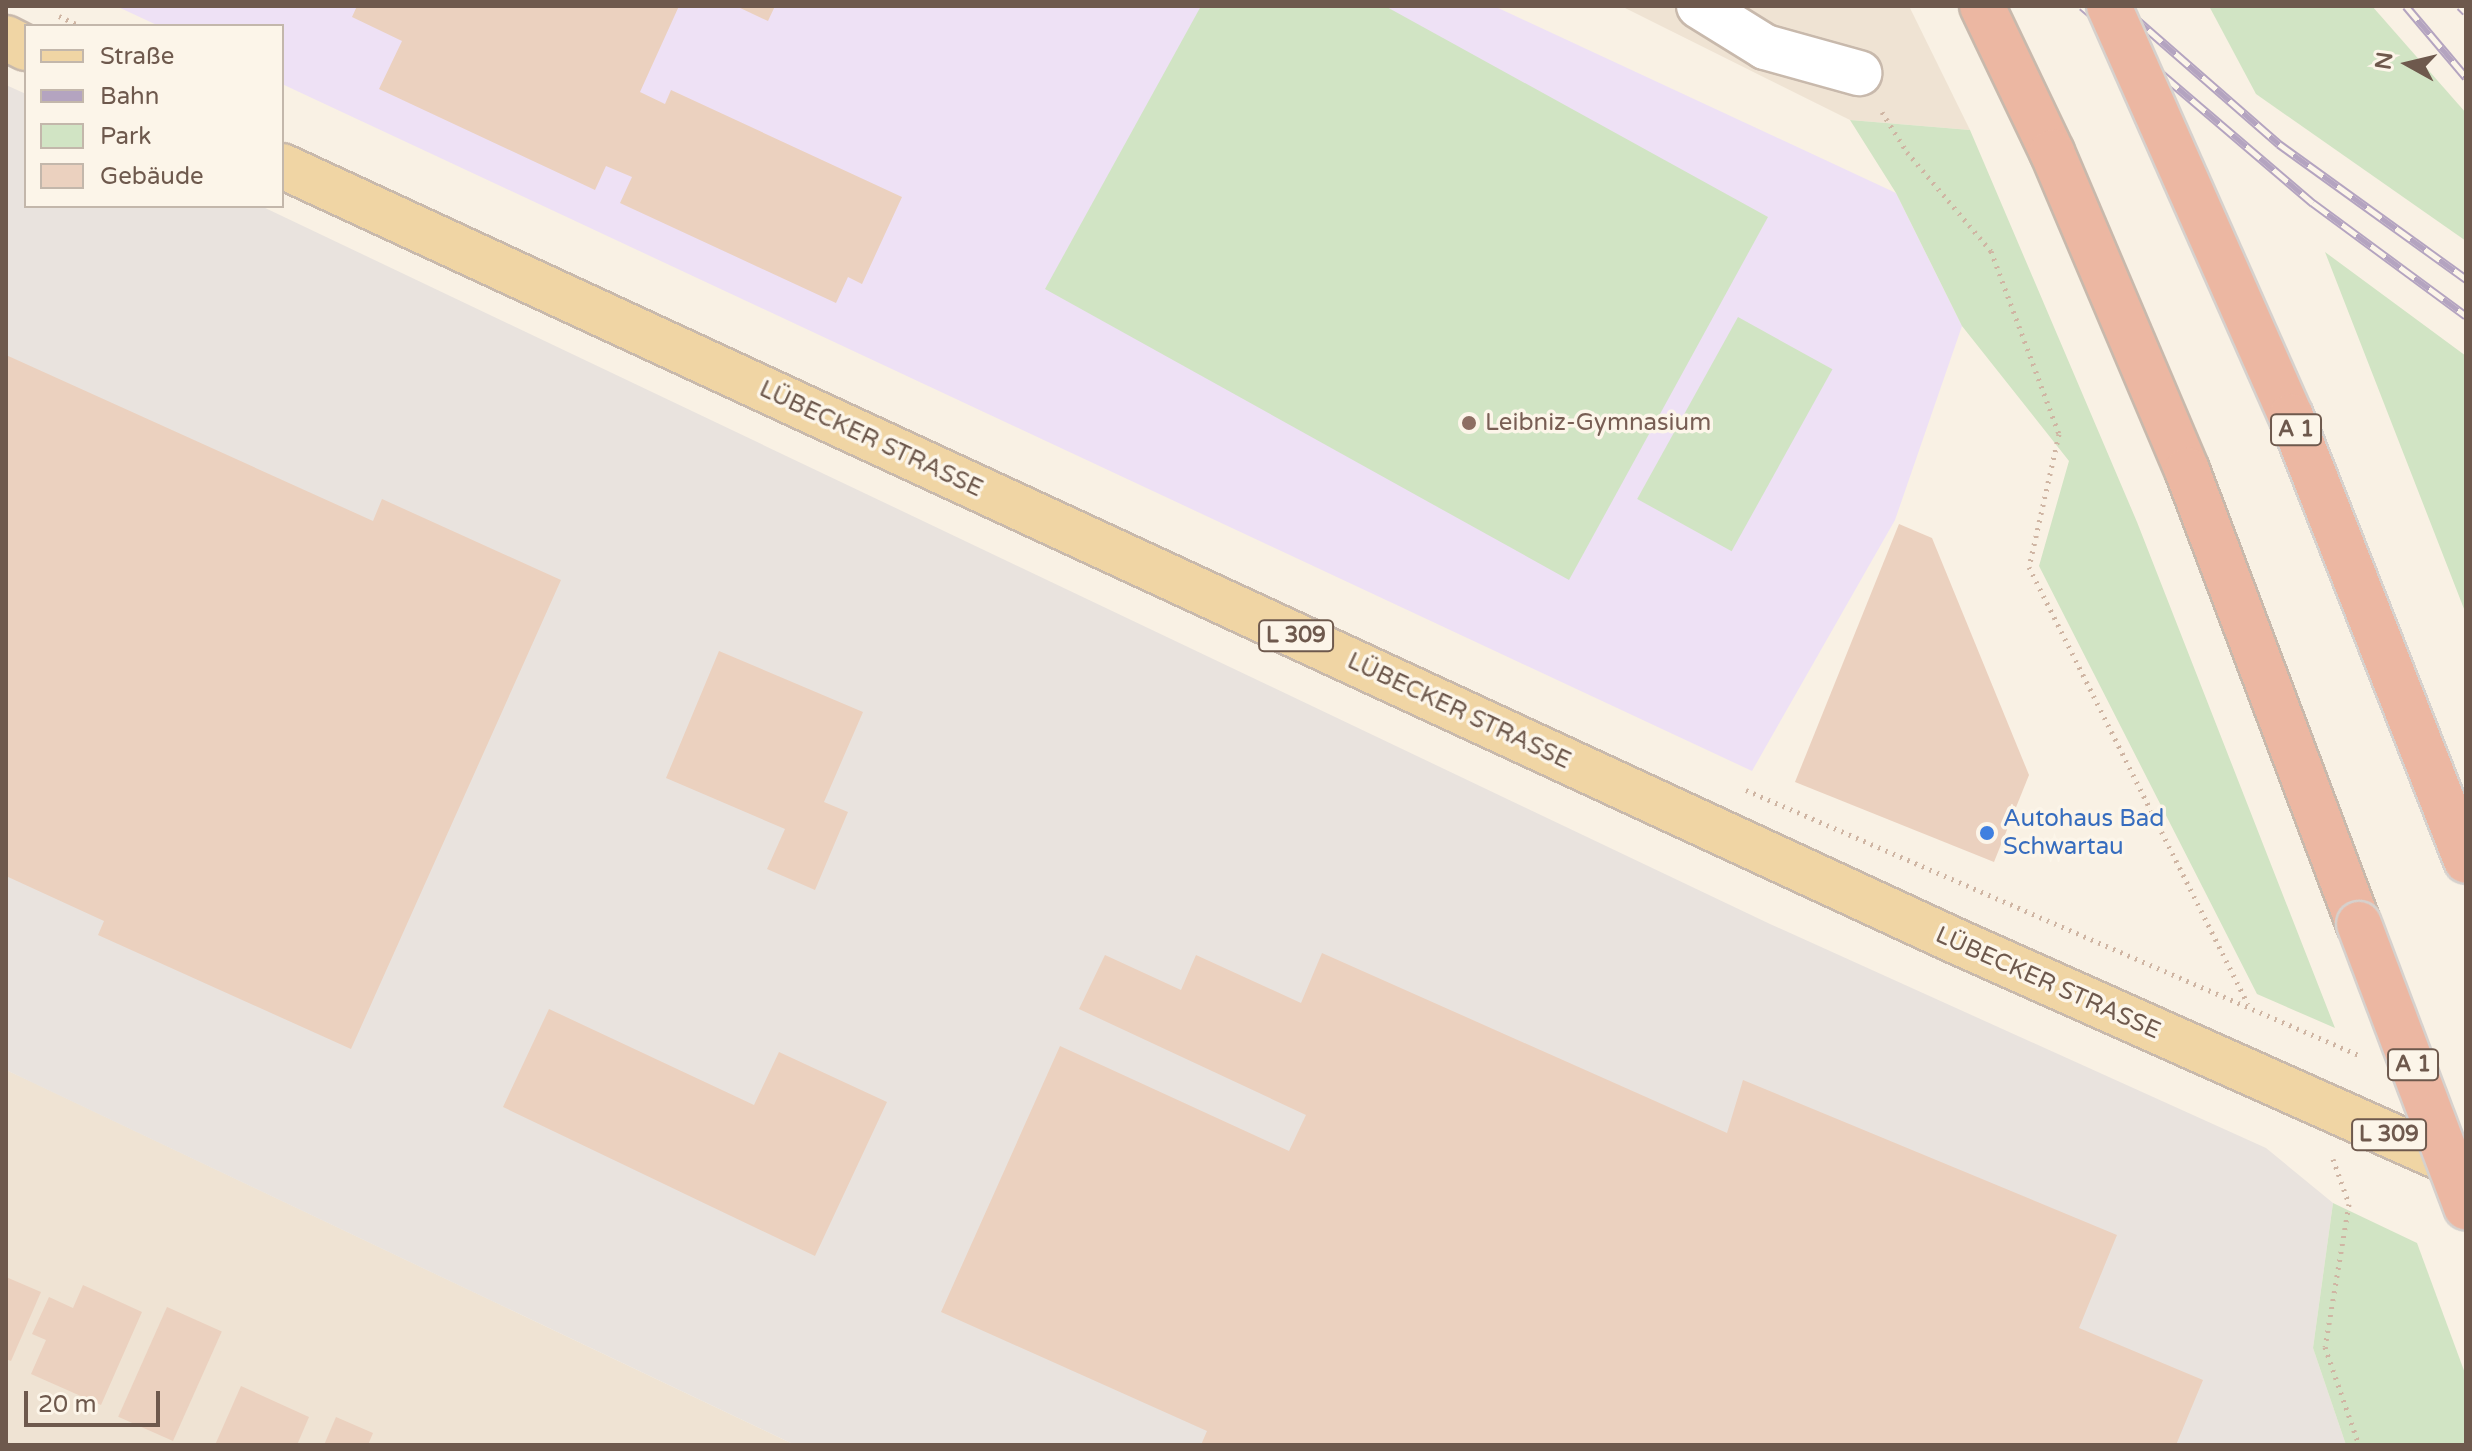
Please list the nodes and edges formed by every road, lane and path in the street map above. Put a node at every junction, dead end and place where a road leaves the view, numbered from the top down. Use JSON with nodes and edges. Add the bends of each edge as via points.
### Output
{"nodes":[{"id":1,"x":1699,"y":6,"type":"edge"},
{"id":2,"x":1982,"y":6,"type":"edge"},
{"id":3,"x":2109,"y":6,"type":"edge"},
{"id":4,"x":6,"y":38,"type":"edge"},
{"id":5,"x":24,"y":47,"type":"edge"},
{"id":6,"x":1859,"y":73,"type":"joint"},
{"id":7,"x":284,"y":167,"type":"edge"},
{"id":8,"x":1744,"y":789,"type":"dead end"},
{"id":9,"x":2466,"y":861,"type":"edge"},
{"id":10,"x":2248,"y":1004,"type":"junction"},
{"id":11,"x":2370,"y":1061,"type":"dead end"},
{"id":12,"x":2312,"y":1102,"type":"junction"},
{"id":13,"x":2466,"y":1169,"type":"edge"},
{"id":14,"x":2466,"y":1207,"type":"edge"},
{"id":15,"x":2359,"y":1445,"type":"edge"}],
"edges":[{"from":1,"to":6,"type":"street","via":[[1765,47]]},
{"from":2,"to":14,"type":"highway","number":"A 1","bridge":true,"via":[[2052,152],[2187,470]]},
{"from":3,"to":9,"type":"highway","number":"A 1","bridge":true,"via":[[2291,416]]},
{"from":4,"to":5,"type":"main road"},
{"from":6,"to":10,"type":"path","via":[[1907,152],[1991,251],[2059,434],[2029,567]]},
{"from":7,"to":12,"type":"main road","name":"LÜBECKER STRASSE","number":"L 309"},
{"from":8,"to":10,"type":"path"},
{"from":10,"to":11,"type":"path"},
{"from":12,"to":13,"type":"main road","name":"LÜBECKER STRASSE","number":"L 309"},
{"from":12,"to":15,"type":"path","via":[[2349,1204],[2325,1347]]}]}
